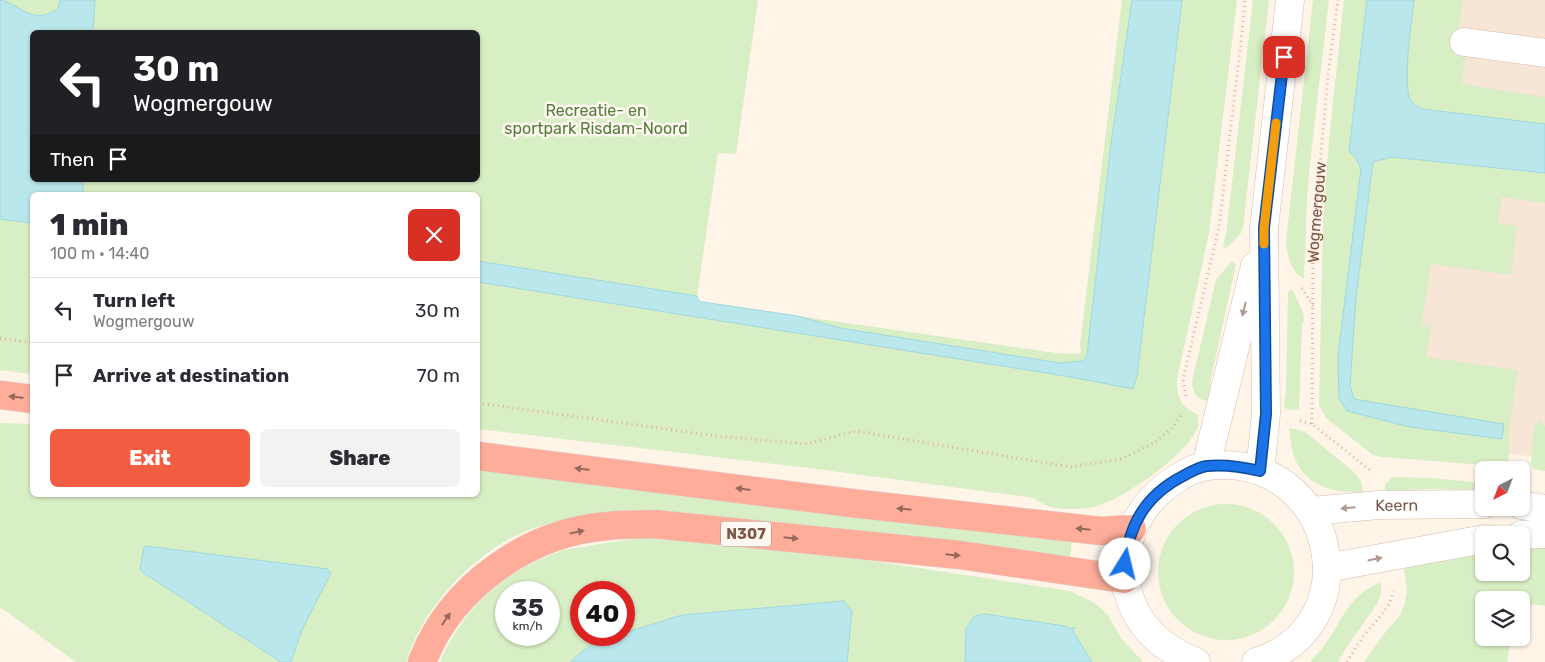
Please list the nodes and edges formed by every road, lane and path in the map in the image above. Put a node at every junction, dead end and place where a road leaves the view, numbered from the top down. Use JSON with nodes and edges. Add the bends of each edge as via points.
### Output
{"nodes":[{"id":1,"x":1245,"y":0,"type":"edge"},
{"id":2,"x":1290,"y":0,"type":"edge"},
{"id":3,"x":1338,"y":0,"type":"edge"},
{"id":4,"x":1464,"y":42,"type":"dead end"},
{"id":5,"x":1545,"y":53,"type":"edge"},
{"id":6,"x":1264,"y":228,"type":"junction"},
{"id":7,"x":1208,"y":273,"type":"dead end"},
{"id":8,"x":0,"y":338,"type":"edge"},
{"id":9,"x":30,"y":343,"type":"edge"},
{"id":10,"x":0,"y":395,"type":"edge"},
{"id":11,"x":30,"y":399,"type":"edge"},
{"id":12,"x":480,"y":404,"type":"edge"},
{"id":13,"x":1182,"y":414,"type":"dead end"},
{"id":14,"x":1312,"y":424,"type":"dead end"},
{"id":15,"x":480,"y":456,"type":"edge"},
{"id":16,"x":1206,"y":466,"type":"junction"},
{"id":17,"x":1260,"y":471,"type":"junction"},
{"id":18,"x":1475,"y":504,"type":"edge"},
{"id":19,"x":1530,"y":506,"type":"edge"},
{"id":20,"x":1545,"y":509,"type":"edge"},
{"id":21,"x":1311,"y":511,"type":"junction"},
{"id":22,"x":1132,"y":529,"type":"junction"},
{"id":23,"x":1545,"y":534,"type":"edge"},
{"id":24,"x":1530,"y":535,"type":"edge"},
{"id":25,"x":1475,"y":541,"type":"edge"},
{"id":26,"x":1327,"y":568,"type":"junction"},
{"id":27,"x":1124,"y":579,"type":"junction"},
{"id":28,"x":1265,"y":661,"type":"edge"},
{"id":29,"x":422,"y":662,"type":"edge"},
{"id":30,"x":1196,"y":662,"type":"edge"}],
"edges":[{"from":1,"to":7,"type":"path","via":[[1219,227]]},
{"from":2,"to":6,"type":"street"},
{"from":3,"to":14,"type":"path","name":"Wogmergouw","via":[[1313,243]]},
{"from":4,"to":5,"type":"street"},
{"from":6,"to":16,"type":"street","one_way":true},
{"from":6,"to":17,"type":"street","via":[[1266,414]]},
{"from":8,"to":9,"type":"path"},
{"from":11,"to":10,"type":"highway","one_way":true},
{"from":12,"to":13,"type":"path","via":[[716,436],[807,444],[856,431],[1070,467],[1121,459],[1156,442]]},
{"from":22,"to":15,"type":"highway","one_way":true,"via":[[1101,531]]},
{"from":16,"to":17,"type":"street","via":[[1242,466]]},
{"from":16,"to":22,"type":"street","via":[[1168,483],[1147,504]]},
{"from":17,"to":21,"type":"street","via":[[1297,494]]},
{"from":18,"to":21,"type":"street","name":"Keern","one_way":true,"via":[[1379,505]]},
{"from":19,"to":20,"type":"street"},
{"from":21,"to":26,"type":"street","via":[[1324,542]]},
{"from":22,"to":27,"type":"street","via":[[1126,550]]},
{"from":23,"to":24,"type":"street"},
{"from":26,"to":25,"type":"street","one_way":true},
{"from":26,"to":28,"type":"street","via":[[1324,594],[1309,624],[1298,638]]},
{"from":29,"to":27,"type":"highway","number":"N307","one_way":true,"via":[[452,610],[498,566],[519,552],[551,539],[606,526],[654,524],[960,555]]},
{"from":27,"to":30,"type":"street","via":[[1137,616],[1150,633],[1163,645]]}]}
